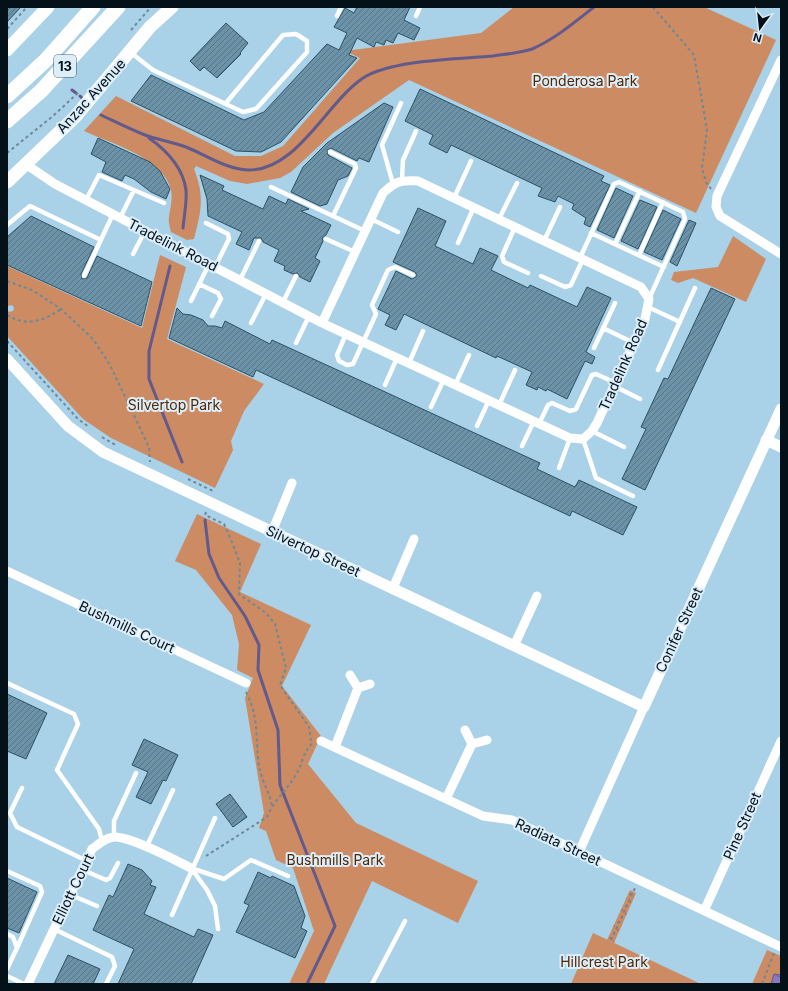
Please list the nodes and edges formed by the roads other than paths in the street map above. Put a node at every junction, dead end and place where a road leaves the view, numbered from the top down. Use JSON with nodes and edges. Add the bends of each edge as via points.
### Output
{"nodes":[{"id":1,"x":48,"y":7,"type":"edge"},
{"id":2,"x":93,"y":7,"type":"edge"},
{"id":3,"x":118,"y":7,"type":"edge"},
{"id":4,"x":172,"y":7,"type":"edge"},
{"id":5,"x":341,"y":7,"type":"edge"},
{"id":6,"x":420,"y":7,"type":"edge"},
{"id":7,"x":337,"y":16,"type":"dead end"},
{"id":8,"x":416,"y":16,"type":"dead end"},
{"id":9,"x":7,"y":50,"type":"edge"},
{"id":10,"x":130,"y":52,"type":"junction"},
{"id":11,"x":781,"y":60,"type":"edge"},
{"id":12,"x":7,"y":96,"type":"edge"},
{"id":13,"x":226,"y":103,"type":"junction"},
{"id":14,"x":401,"y":103,"type":"dead end"},
{"id":15,"x":7,"y":121,"type":"edge"},
{"id":16,"x":416,"y":131,"type":"dead end"},
{"id":17,"x":330,"y":152,"type":"dead end"},
{"id":18,"x":471,"y":161,"type":"dead end"},
{"id":19,"x":27,"y":165,"type":"junction"},
{"id":20,"x":402,"y":180,"type":"junction"},
{"id":21,"x":7,"y":182,"type":"edge"},
{"id":22,"x":517,"y":183,"type":"dead end"},
{"id":23,"x":393,"y":184,"type":"junction"},
{"id":24,"x":272,"y":187,"type":"dead end"},
{"id":25,"x":134,"y":190,"type":"junction"},
{"id":26,"x":640,"y":192,"type":"junction"},
{"id":27,"x":454,"y":198,"type":"junction"},
{"id":28,"x":86,"y":200,"type":"junction"},
{"id":29,"x":663,"y":202,"type":"junction"},
{"id":30,"x":164,"y":203,"type":"dead end"},
{"id":31,"x":474,"y":207,"type":"junction"},
{"id":32,"x":560,"y":207,"type":"dead end"},
{"id":33,"x":117,"y":216,"type":"junction"},
{"id":34,"x":333,"y":216,"type":"junction"},
{"id":35,"x":371,"y":219,"type":"junction"},
{"id":36,"x":499,"y":219,"type":"junction"},
{"id":37,"x":206,"y":223,"type":"dead end"},
{"id":38,"x":7,"y":225,"type":"edge"},
{"id":39,"x":515,"y":227,"type":"junction"},
{"id":40,"x":145,"y":231,"type":"junction"},
{"id":41,"x":365,"y":231,"type":"junction"},
{"id":42,"x":398,"y":232,"type":"dead end"},
{"id":43,"x":592,"y":233,"type":"junction"},
{"id":44,"x":326,"y":239,"type":"dead end"},
{"id":45,"x":101,"y":240,"type":"junction"},
{"id":46,"x":259,"y":241,"type":"dead end"},
{"id":47,"x":544,"y":241,"type":"junction"},
{"id":48,"x":458,"y":242,"type":"dead end"},
{"id":49,"x":615,"y":244,"type":"junction"},
{"id":50,"x":355,"y":252,"type":"junction"},
{"id":51,"x":133,"y":254,"type":"dead end"},
{"id":52,"x":781,"y":254,"type":"edge"},
{"id":53,"x":639,"y":255,"type":"junction"},
{"id":54,"x":581,"y":258,"type":"junction"},
{"id":55,"x":212,"y":266,"type":"junction"},
{"id":56,"x":664,"y":267,"type":"junction"},
{"id":57,"x":528,"y":273,"type":"dead end"},
{"id":58,"x":413,"y":275,"type":"dead end"},
{"id":59,"x":84,"y":276,"type":"dead end"},
{"id":60,"x":296,"y":276,"type":"dead end"},
{"id":61,"x":541,"y":276,"type":"dead end"},
{"id":62,"x":240,"y":280,"type":"junction"},
{"id":63,"x":199,"y":284,"type":"junction"},
{"id":64,"x":695,"y":288,"type":"dead end"},
{"id":65,"x":266,"y":294,"type":"junction"},
{"id":66,"x":191,"y":301,"type":"dead end"},
{"id":67,"x":283,"y":302,"type":"junction"},
{"id":68,"x":615,"y":303,"type":"dead end"},
{"id":69,"x":648,"y":303,"type":"junction"},
{"id":70,"x":212,"y":316,"type":"dead end"},
{"id":71,"x":309,"y":316,"type":"junction"},
{"id":72,"x":680,"y":322,"type":"junction"},
{"id":73,"x":251,"y":323,"type":"dead end"},
{"id":74,"x":322,"y":323,"type":"junction"},
{"id":75,"x":603,"y":328,"type":"junction"},
{"id":76,"x":423,"y":331,"type":"dead end"},
{"id":77,"x":346,"y":334,"type":"junction"},
{"id":78,"x":363,"y":342,"type":"junction"},
{"id":79,"x":296,"y":343,"type":"dead end"},
{"id":80,"x":634,"y":343,"type":"junction"},
{"id":81,"x":594,"y":348,"type":"dead end"},
{"id":82,"x":469,"y":355,"type":"dead end"},
{"id":83,"x":397,"y":358,"type":"junction"},
{"id":84,"x":7,"y":359,"type":"edge"},
{"id":85,"x":409,"y":363,"type":"junction"},
{"id":86,"x":515,"y":370,"type":"dead end"},
{"id":87,"x":658,"y":370,"type":"dead end"},
{"id":88,"x":444,"y":379,"type":"junction"},
{"id":89,"x":615,"y":384,"type":"junction"},
{"id":90,"x":385,"y":385,"type":"dead end"},
{"id":91,"x":455,"y":385,"type":"junction"},
{"id":92,"x":640,"y":399,"type":"dead end"},
{"id":93,"x":489,"y":400,"type":"junction"},
{"id":94,"x":499,"y":405,"type":"junction"},
{"id":95,"x":431,"y":407,"type":"dead end"},
{"id":96,"x":781,"y":409,"type":"edge"},
{"id":97,"x":536,"y":423,"type":"junction"},
{"id":98,"x":477,"y":426,"type":"dead end"},
{"id":99,"x":592,"y":431,"type":"junction"},
{"id":100,"x":570,"y":438,"type":"junction"},
{"id":101,"x":583,"y":439,"type":"junction"},
{"id":102,"x":766,"y":440,"type":"junction"},
{"id":103,"x":522,"y":446,"type":"dead end"},
{"id":104,"x":624,"y":446,"type":"dead end"},
{"id":105,"x":781,"y":447,"type":"edge"},
{"id":106,"x":559,"y":468,"type":"dead end"},
{"id":107,"x":292,"y":483,"type":"dead end"},
{"id":108,"x":633,"y":496,"type":"dead end"},
{"id":109,"x":272,"y":532,"type":"junction"},
{"id":110,"x":414,"y":539,"type":"dead end"},
{"id":111,"x":7,"y":571,"type":"edge"},
{"id":112,"x":392,"y":588,"type":"junction"},
{"id":113,"x":537,"y":596,"type":"dead end"},
{"id":114,"x":514,"y":646,"type":"junction"},
{"id":115,"x":350,"y":675,"type":"dead end"},
{"id":116,"x":7,"y":683,"type":"edge"},
{"id":117,"x":246,"y":683,"type":"road end"},
{"id":118,"x":370,"y":684,"type":"dead end"},
{"id":119,"x":358,"y":688,"type":"junction"},
{"id":120,"x":644,"y":707,"type":"junction"},
{"id":121,"x":466,"y":730,"type":"dead end"},
{"id":122,"x":487,"y":740,"type":"dead end"},
{"id":123,"x":321,"y":741,"type":"road end"},
{"id":124,"x":781,"y":741,"type":"edge"},
{"id":125,"x":472,"y":744,"type":"junction"},
{"id":126,"x":335,"y":747,"type":"junction"},
{"id":127,"x":136,"y":773,"type":"dead end"},
{"id":128,"x":22,"y":788,"type":"dead end"},
{"id":129,"x":173,"y":790,"type":"dead end"},
{"id":130,"x":446,"y":799,"type":"junction"},
{"id":131,"x":215,"y":818,"type":"dead end"},
{"id":132,"x":114,"y":837,"type":"junction"},
{"id":133,"x":102,"y":841,"type":"junction"},
{"id":134,"x":146,"y":848,"type":"junction"},
{"id":135,"x":579,"y":852,"type":"junction"},
{"id":136,"x":87,"y":861,"type":"junction"},
{"id":137,"x":118,"y":863,"type":"dead end"},
{"id":138,"x":191,"y":868,"type":"junction"},
{"id":139,"x":83,"y":870,"type":"junction"},
{"id":140,"x":7,"y":871,"type":"edge"},
{"id":141,"x":288,"y":876,"type":"dead end"},
{"id":142,"x":71,"y":894,"type":"junction"},
{"id":143,"x":97,"y":906,"type":"dead end"},
{"id":144,"x":704,"y":911,"type":"junction"},
{"id":145,"x":172,"y":915,"type":"dead end"},
{"id":146,"x":405,"y":921,"type":"dead end"},
{"id":147,"x":54,"y":929,"type":"junction"},
{"id":148,"x":218,"y":930,"type":"dead end"},
{"id":149,"x":7,"y":934,"type":"edge"},
{"id":150,"x":776,"y":945,"type":"edge"},
{"id":151,"x":16,"y":948,"type":"junction"},
{"id":152,"x":7,"y":969,"type":"edge"},
{"id":153,"x":7,"y":976,"type":"edge"},
{"id":154,"x":24,"y":984,"type":"edge"},
{"id":155,"x":28,"y":984,"type":"edge"},
{"id":156,"x":106,"y":984,"type":"edge"},
{"id":157,"x":372,"y":984,"type":"edge"}],
"edges":[{"from":1,"to":9,"type":"main road"},
{"from":2,"to":12,"type":"highway","number":"13","via":[[46,60]]},
{"from":3,"to":15,"type":"highway","number":"13","via":[[41,91]]},
{"from":4,"to":10,"type":"main road","name":"Anzac Avenue","via":[[150,27]]},
{"from":5,"to":7,"type":"lane"},
{"from":6,"to":8,"type":"lane"},
{"from":10,"to":13,"type":"lane","via":[[153,70]]},
{"from":10,"to":19,"type":"main road","name":"Anzac Avenue","via":[[75,118]]},
{"from":11,"to":52,"type":"street","via":[[717,196],[716,206],[720,216]]},
{"from":13,"to":13,"type":"lane","via":[[283,35],[296,34],[307,41],[307,52],[256,109],[243,112]]},
{"from":14,"to":23,"type":"lane","via":[[382,146]]},
{"from":16,"to":20,"type":"lane","via":[[403,160]]},
{"from":17,"to":34,"type":"lane","via":[[355,164],[356,168]]},
{"from":18,"to":27,"type":"lane"},
{"from":19,"to":21,"type":"main road","name":"Anzac Avenue"},
{"from":19,"to":28,"type":"street","name":"Tradelink Road","via":[[55,184]]},
{"from":20,"to":23,"type":"street"},
{"from":20,"to":27,"type":"street","via":[[418,181]]},
{"from":22,"to":36,"type":"lane"},
{"from":23,"to":35,"type":"street","via":[[383,193]]},
{"from":24,"to":34,"type":"lane"},
{"from":25,"to":28,"type":"lane","via":[[99,175]]},
{"from":25,"to":30,"type":"lane"},
{"from":25,"to":33,"type":"lane"},
{"from":26,"to":29,"type":"lane"},
{"from":26,"to":43,"type":"lane","via":[[619,182],[614,184]]},
{"from":26,"to":49,"type":"lane"},
{"from":27,"to":31,"type":"street"},
{"from":28,"to":33,"type":"street","name":"Tradelink Road"},
{"from":29,"to":53,"type":"lane"},
{"from":29,"to":56,"type":"lane","via":[[683,212],[685,219]]},
{"from":31,"to":36,"type":"street"},
{"from":31,"to":48,"type":"lane"},
{"from":32,"to":47,"type":"lane"},
{"from":33,"to":40,"type":"street","name":"Tradelink Road"},
{"from":33,"to":45,"type":"lane"},
{"from":34,"to":41,"type":"lane"},
{"from":35,"to":41,"type":"street"},
{"from":35,"to":42,"type":"lane"},
{"from":36,"to":39,"type":"street"},
{"from":37,"to":55,"type":"lane","via":[[228,234],[229,239]]},
{"from":38,"to":45,"type":"lane","via":[[30,206]]},
{"from":39,"to":47,"type":"street"},
{"from":39,"to":57,"type":"lane","via":[[502,256],[504,262]]},
{"from":40,"to":51,"type":"lane"},
{"from":40,"to":55,"type":"street","name":"Tradelink Road"},
{"from":41,"to":50,"type":"street"},
{"from":43,"to":49,"type":"lane"},
{"from":43,"to":54,"type":"lane"},
{"from":44,"to":50,"type":"lane"},
{"from":45,"to":59,"type":"lane"},
{"from":46,"to":62,"type":"lane"},
{"from":47,"to":54,"type":"street"},
{"from":49,"to":53,"type":"lane"},
{"from":50,"to":74,"type":"street"},
{"from":53,"to":56,"type":"lane"},
{"from":54,"to":61,"type":"lane","via":[[571,285],[565,287]]},
{"from":54,"to":69,"type":"street","via":[[641,287]]},
{"from":55,"to":62,"type":"street","name":"Tradelink Road"},
{"from":55,"to":63,"type":"lane"},
{"from":56,"to":69,"type":"lane"},
{"from":58,"to":78,"type":"lane","via":[[395,267],[388,270],[372,305],[376,314]]},
{"from":60,"to":67,"type":"lane"},
{"from":62,"to":65,"type":"street","name":"Tradelink Road"},
{"from":63,"to":66,"type":"lane"},
{"from":63,"to":70,"type":"lane","via":[[218,293],[221,298]]},
{"from":64,"to":72,"type":"lane"},
{"from":65,"to":67,"type":"street","name":"Tradelink Road"},
{"from":65,"to":73,"type":"lane"},
{"from":67,"to":71,"type":"street","name":"Tradelink Road"},
{"from":68,"to":75,"type":"lane"},
{"from":69,"to":72,"type":"lane"},
{"from":69,"to":80,"type":"street","name":"Tradelink Road","via":[[645,319]]},
{"from":71,"to":74,"type":"street","name":"Tradelink Road"},
{"from":71,"to":79,"type":"lane"},
{"from":72,"to":87,"type":"lane"},
{"from":74,"to":77,"type":"street","name":"Tradelink Road"},
{"from":75,"to":80,"type":"lane"},
{"from":75,"to":81,"type":"lane"},
{"from":76,"to":85,"type":"lane"},
{"from":77,"to":78,"type":"street","name":"Tradelink Road"},
{"from":77,"to":78,"type":"lane","via":[[337,355],[339,361],[347,365],[353,364]]},
{"from":78,"to":83,"type":"street","name":"Tradelink Road"},
{"from":80,"to":89,"type":"street","name":"Tradelink Road"},
{"from":82,"to":91,"type":"lane"},
{"from":83,"to":85,"type":"street","name":"Tradelink Road"},
{"from":83,"to":90,"type":"lane"},
{"from":84,"to":109,"type":"street","name":"Silvertop Street","via":[[68,426],[103,452]]},
{"from":85,"to":88,"type":"street","name":"Tradelink Road"},
{"from":86,"to":94,"type":"lane"},
{"from":88,"to":91,"type":"street","name":"Tradelink Road"},
{"from":88,"to":95,"type":"lane"},
{"from":89,"to":92,"type":"lane"},
{"from":89,"to":97,"type":"lane","via":[[596,374],[592,375],[576,409],[570,411],[552,403]]},
{"from":89,"to":99,"type":"street","name":"Tradelink Road"},
{"from":91,"to":93,"type":"street","name":"Tradelink Road"},
{"from":93,"to":94,"type":"street","name":"Tradelink Road"},
{"from":93,"to":98,"type":"lane"},
{"from":94,"to":97,"type":"street","name":"Tradelink Road"},
{"from":96,"to":102,"type":"street","name":"Conifer Street"},
{"from":97,"to":100,"type":"street","name":"Tradelink Road"},
{"from":97,"to":103,"type":"lane"},
{"from":99,"to":101,"type":"street","name":"Tradelink Road"},
{"from":99,"to":104,"type":"lane"},
{"from":100,"to":101,"type":"street","name":"Tradelink Road"},
{"from":100,"to":106,"type":"lane"},
{"from":101,"to":108,"type":"lane","via":[[596,478]]},
{"from":102,"to":105,"type":"street"},
{"from":102,"to":120,"type":"street","name":"Conifer Street"},
{"from":107,"to":109,"type":"street"},
{"from":109,"to":112,"type":"street","name":"Silvertop Street"},
{"from":110,"to":112,"type":"street"},
{"from":111,"to":117,"type":"street","name":"Bushmills Court"},
{"from":112,"to":114,"type":"street","name":"Silvertop Street"},
{"from":113,"to":114,"type":"street"},
{"from":114,"to":120,"type":"street","name":"Silvertop Street"},
{"from":115,"to":119,"type":"street"},
{"from":116,"to":133,"type":"lane","via":[[74,714],[78,724],[57,770],[99,829]]},
{"from":118,"to":119,"type":"street"},
{"from":119,"to":126,"type":"street"},
{"from":120,"to":135,"type":"street","name":"Conifer Street"},
{"from":121,"to":125,"type":"street"},
{"from":122,"to":125,"type":"street"},
{"from":123,"to":126,"type":"street","name":"Radiata Street"},
{"from":124,"to":144,"type":"street","name":"Pine Street"},
{"from":125,"to":130,"type":"street"},
{"from":126,"to":130,"type":"street","name":"Radiata Street"},
{"from":127,"to":132,"type":"lane","via":[[114,821]]},
{"from":128,"to":136,"type":"lane","via":[[10,814],[17,827]]},
{"from":129,"to":134,"type":"lane"},
{"from":130,"to":135,"type":"street","name":"Radiata Street","via":[[483,816],[512,820]]},
{"from":131,"to":138,"type":"lane"},
{"from":132,"to":133,"type":"street","name":"Elliott Court"},
{"from":132,"to":134,"type":"street","via":[[129,840]]},
{"from":133,"to":136,"type":"street","name":"Elliott Court","via":[[92,849]]},
{"from":134,"to":138,"type":"street"},
{"from":135,"to":144,"type":"street","name":"Radiata Street"},
{"from":136,"to":139,"type":"street","name":"Elliott Court"},
{"from":137,"to":139,"type":"lane","via":[[110,878],[106,880]]},
{"from":138,"to":141,"type":"lane","via":[[224,879],[251,860]]},
{"from":138,"to":145,"type":"lane"},
{"from":138,"to":148,"type":"lane","via":[[215,906]]},
{"from":139,"to":142,"type":"street","name":"Elliott Court"},
{"from":140,"to":151,"type":"lane","via":[[40,886],[42,892]]},
{"from":142,"to":143,"type":"lane"},
{"from":142,"to":147,"type":"street","name":"Elliott Court"},
{"from":144,"to":150,"type":"street","name":"Radiata Street"},
{"from":146,"to":157,"type":"lane"},
{"from":147,"to":155,"type":"street","name":"Elliott Court"},
{"from":147,"to":156,"type":"lane","via":[[112,957],[115,966]]},
{"from":149,"to":151,"type":"lane","via":[[13,937]]},
{"from":151,"to":152,"type":"lane"},
{"from":153,"to":154,"type":"lane"}]}
